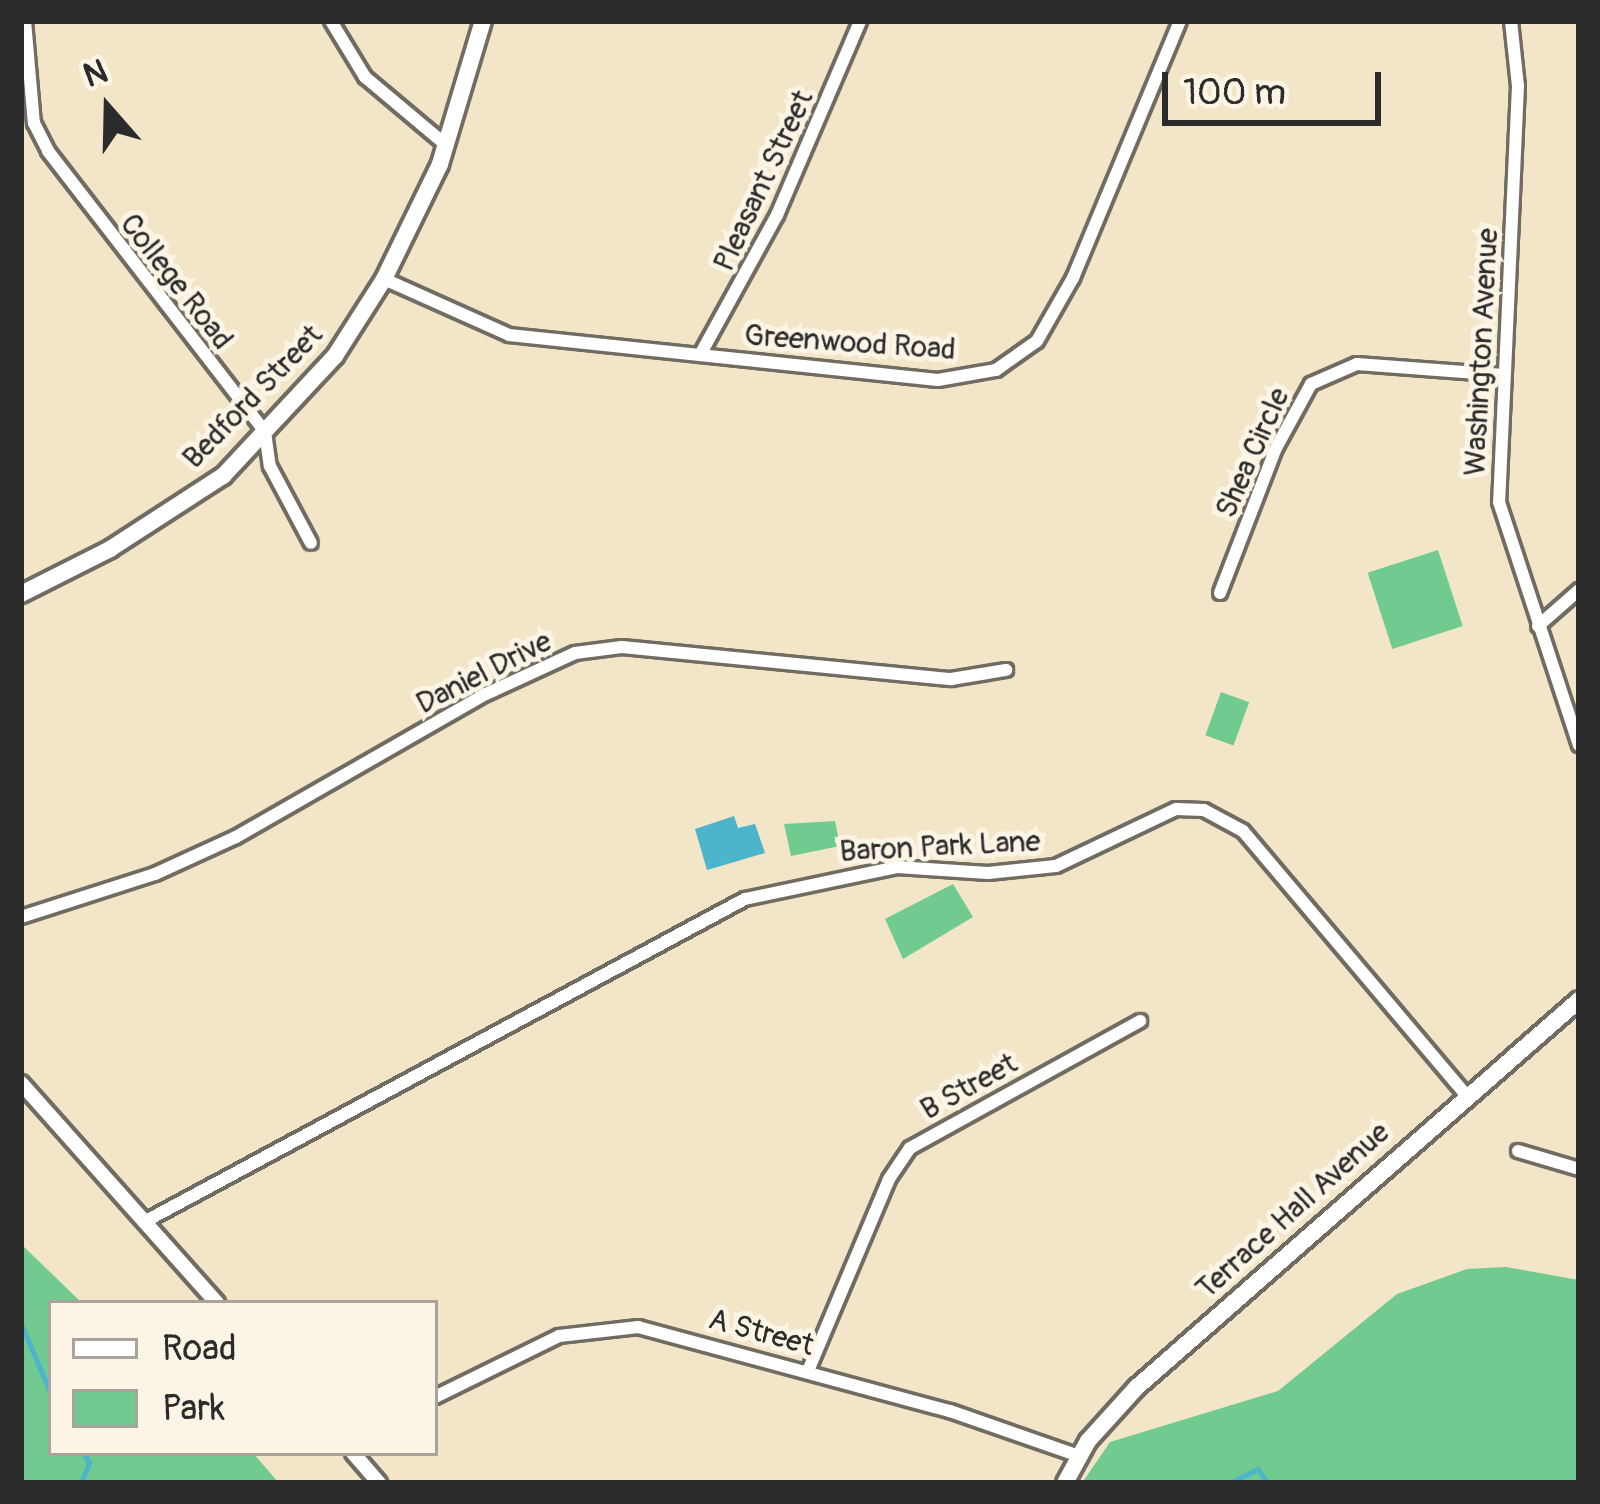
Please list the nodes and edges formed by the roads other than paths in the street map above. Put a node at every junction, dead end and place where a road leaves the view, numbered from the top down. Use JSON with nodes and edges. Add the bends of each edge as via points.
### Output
{"nodes":[{"id":1,"x":25,"y":21,"type":"edge"},
{"id":2,"x":331,"y":21,"type":"edge"},
{"id":3,"x":483,"y":21,"type":"edge"},
{"id":4,"x":860,"y":21,"type":"edge"},
{"id":5,"x":1180,"y":21,"type":"edge"},
{"id":6,"x":1511,"y":21,"type":"edge"},
{"id":7,"x":446,"y":145,"type":"junction"},
{"id":8,"x":384,"y":279,"type":"junction"},
{"id":9,"x":700,"y":356,"type":"junction"},
{"id":10,"x":1504,"y":375,"type":"junction"},
{"id":11,"x":266,"y":432,"type":"junction"},
{"id":12,"x":311,"y":542,"type":"dead end"},
{"id":13,"x":1579,"y":590,"type":"edge"},
{"id":14,"x":1220,"y":593,"type":"dead end"},
{"id":15,"x":21,"y":594,"type":"edge"},
{"id":16,"x":1538,"y":626,"type":"junction"},
{"id":17,"x":1006,"y":670,"type":"dead end"},
{"id":18,"x":1579,"y":745,"type":"edge"},
{"id":19,"x":21,"y":916,"type":"edge"},
{"id":20,"x":1579,"y":1000,"type":"edge"},
{"id":21,"x":1140,"y":1021,"type":"dead end"},
{"id":22,"x":21,"y":1084,"type":"edge"},
{"id":23,"x":1465,"y":1094,"type":"junction"},
{"id":24,"x":1518,"y":1151,"type":"dead end"},
{"id":25,"x":1579,"y":1168,"type":"edge"},
{"id":26,"x":144,"y":1222,"type":"junction"},
{"id":27,"x":215,"y":1300,"type":"edge"},
{"id":28,"x":808,"y":1371,"type":"junction"},
{"id":29,"x":438,"y":1396,"type":"edge"},
{"id":30,"x":355,"y":1456,"type":"edge"},
{"id":31,"x":1079,"y":1456,"type":"junction"},
{"id":32,"x":379,"y":1483,"type":"edge"},
{"id":33,"x":1065,"y":1483,"type":"edge"}],
"edges":[{"from":1,"to":11,"type":"street","name":"College Road","via":[[34,123],[48,151]]},
{"from":2,"to":7,"type":"street","via":[[364,77]]},
{"from":3,"to":7,"type":"main road","name":"Bedford Street"},
{"from":4,"to":9,"type":"street","name":"Pleasant Street","via":[[777,215]]},
{"from":5,"to":9,"type":"street","name":"Greenwood Road","via":[[1073,278],[1049,323],[1018,357],[996,370],[938,380]]},
{"from":6,"to":10,"type":"street","name":"Washington Avenue","via":[[1518,86]]},
{"from":7,"to":8,"type":"main road","name":"Bedford Street"},
{"from":8,"to":9,"type":"street","name":"Greenwood Road","via":[[509,334]]},
{"from":8,"to":11,"type":"main road","name":"Bedford Street","via":[[335,356]]},
{"from":10,"to":14,"type":"street","name":"Shea Circle","via":[[1357,364],[1311,384],[1276,448]]},
{"from":10,"to":16,"type":"street","name":"Washington Avenue","via":[[1499,502]]},
{"from":11,"to":12,"type":"street","via":[[270,466]]},
{"from":11,"to":15,"type":"main road","name":"Bedford Street","via":[[223,476],[164,517]]},
{"from":13,"to":16,"type":"street"},
{"from":16,"to":18,"type":"street","name":"Washington Avenue"},
{"from":17,"to":19,"type":"street","name":"Daniel Drive","via":[[951,679],[622,646],[575,653],[486,694],[236,837],[155,874]]},
{"from":20,"to":23,"type":"main road","name":"Terrace Hall Avenue"},
{"from":21,"to":28,"type":"street","name":"B Street","via":[[910,1148],[889,1179]]},
{"from":22,"to":26,"type":"street"},
{"from":23,"to":26,"type":"street","name":"Baron Park Lane","via":[[1244,832],[1204,810],[1176,809],[1056,866],[988,873],[897,867],[745,899]]},
{"from":23,"to":31,"type":"main road","name":"Terrace Hall Avenue","via":[[1137,1387]]},
{"from":24,"to":25,"type":"street"},
{"from":26,"to":27,"type":"street"},
{"from":28,"to":29,"type":"street","name":"A Street","via":[[611,1325],[560,1336]]},
{"from":28,"to":31,"type":"street","name":"A Street"},
{"from":30,"to":32,"type":"street"},
{"from":31,"to":33,"type":"main road","name":"Terrace Hall Avenue"}]}
